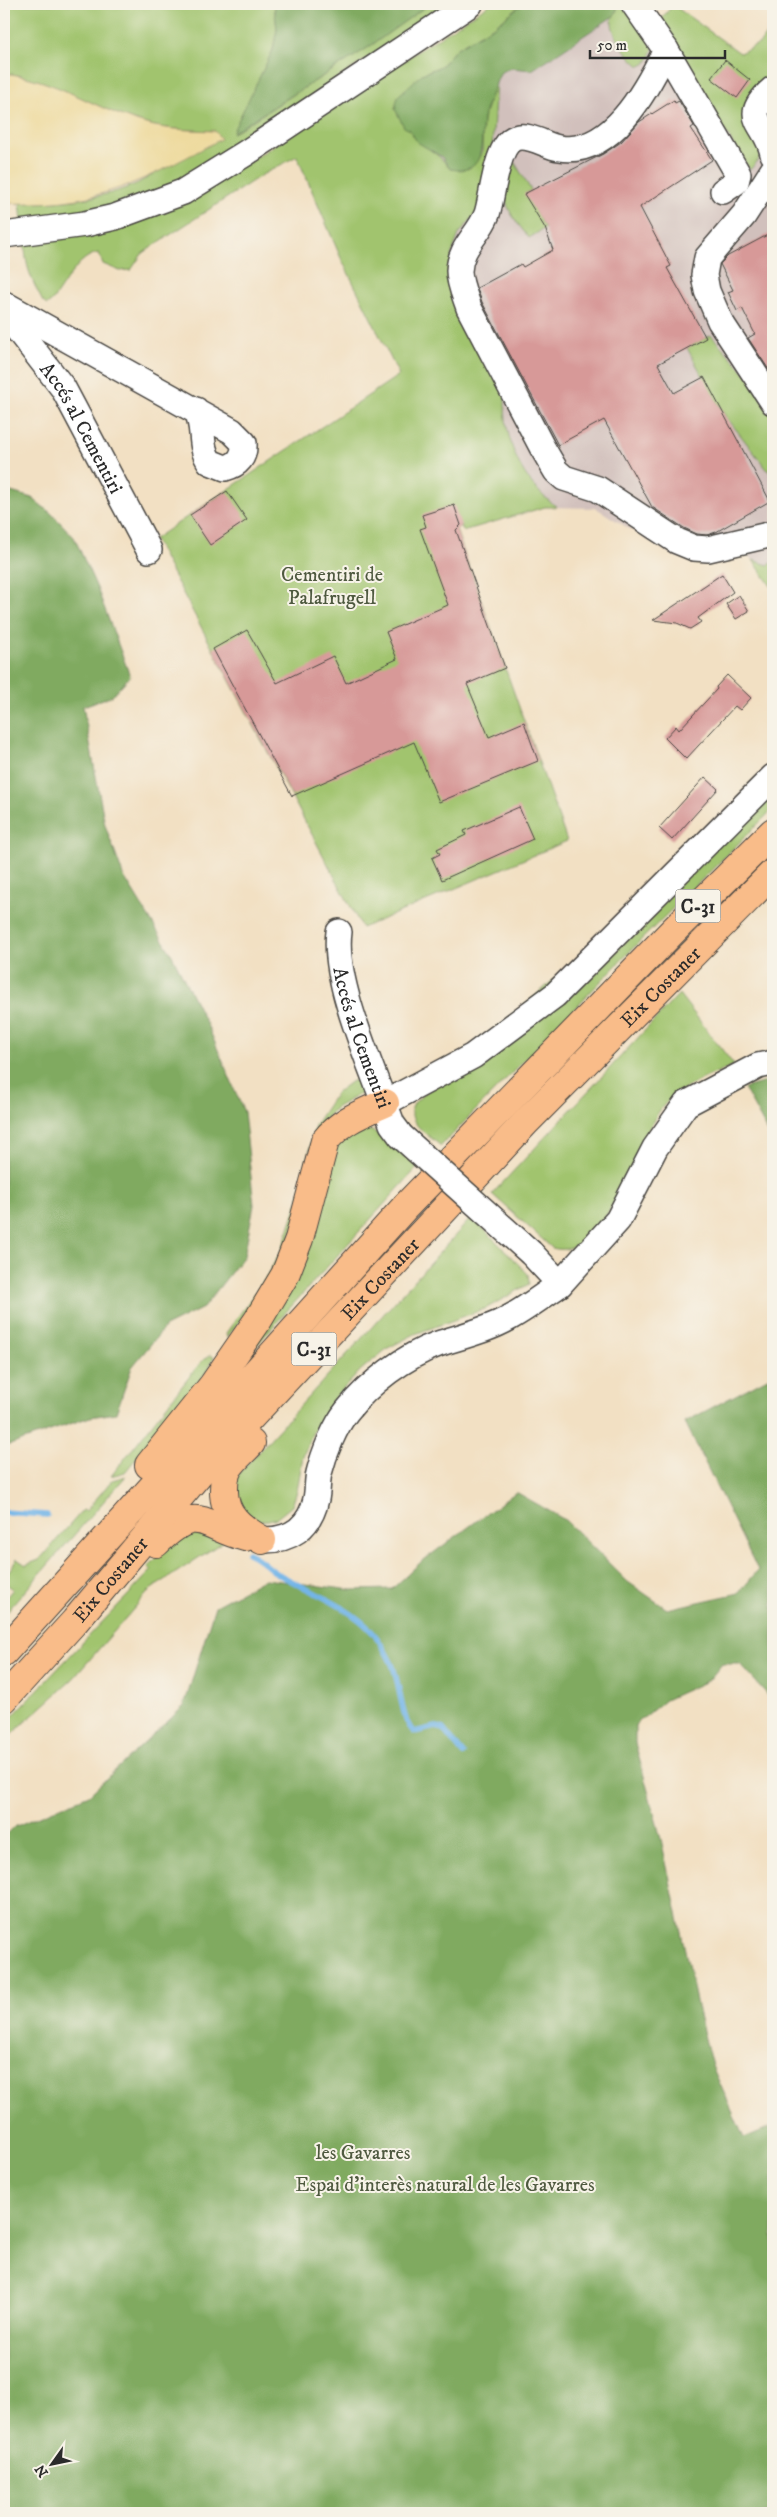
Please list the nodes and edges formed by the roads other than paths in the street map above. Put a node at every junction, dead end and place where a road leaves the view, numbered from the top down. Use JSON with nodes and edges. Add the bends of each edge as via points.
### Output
{"nodes":[{"id":1,"x":470,"y":4,"type":"edge"},
{"id":2,"x":634,"y":4,"type":"edge"},
{"id":3,"x":666,"y":50,"type":"junction"},
{"id":4,"x":773,"y":89,"type":"edge"},
{"id":5,"x":773,"y":154,"type":"edge"},
{"id":6,"x":773,"y":170,"type":"edge"},
{"id":7,"x":723,"y":191,"type":"dead end"},
{"id":8,"x":8,"y":233,"type":"edge"},
{"id":9,"x":4,"y":304,"type":"edge"},
{"id":10,"x":4,"y":312,"type":"edge"},
{"id":11,"x":773,"y":402,"type":"edge"},
{"id":12,"x":196,"y":410,"type":"dead end"},
{"id":13,"x":773,"y":534,"type":"edge"},
{"id":14,"x":149,"y":550,"type":"dead end"},
{"id":15,"x":773,"y":777,"type":"edge"},
{"id":16,"x":773,"y":832,"type":"edge"},
{"id":17,"x":773,"y":873,"type":"edge"},
{"id":18,"x":339,"y":932,"type":"dead end"},
{"id":19,"x":637,"y":1010,"type":"junction"},
{"id":20,"x":773,"y":1063,"type":"edge"},
{"id":21,"x":385,"y":1103,"type":"junction"},
{"id":22,"x":560,"y":1284,"type":"junction"},
{"id":23,"x":262,"y":1540,"type":"junction"},
{"id":24,"x":75,"y":1621,"type":"junction"},
{"id":25,"x":4,"y":1651,"type":"edge"},
{"id":26,"x":4,"y":1700,"type":"edge"}],
"edges":[{"from":1,"to":8,"type":"street","via":[[326,101],[182,192],[115,217]]},
{"from":2,"to":3,"type":"street"},
{"from":3,"to":7,"type":"street","via":[[738,174],[736,182]]},
{"from":3,"to":13,"type":"street","via":[[648,88],[635,105],[591,145],[579,149],[559,148],[524,137],[515,138],[506,145],[486,214],[466,244],[459,271],[468,308],[542,447],[564,478],[598,489],[677,541],[694,548],[708,549]]},
{"from":4,"to":5,"type":"street","via":[[760,102],[756,114]]},
{"from":6,"to":11,"type":"street","via":[[744,215],[707,258],[704,275],[720,321]]},
{"from":9,"to":12,"type":"street"},
{"from":10,"to":14,"type":"street","name":"Accés al Cementiri","via":[[63,388]]},
{"from":15,"to":21,"type":"street","via":[[555,995],[473,1056]]},
{"from":16,"to":25,"type":"highway","name":"Eix Costaner","number":"C-31","via":[[406,1206]]},
{"from":17,"to":19,"type":"highway","name":"Eix Costaner","number":"C-31"},
{"from":18,"to":21,"type":"street","name":"Accés al Cementiri","via":[[340,962],[351,1010]]},
{"from":19,"to":23,"type":"highway","via":[[228,1468],[223,1498],[228,1512],[241,1526]]},
{"from":19,"to":24,"type":"highway","name":"Eix Costaner","number":"C-31","via":[[525,1123],[207,1464]]},
{"from":20,"to":22,"type":"street","via":[[758,1066],[686,1104],[655,1148],[618,1220]]},
{"from":21,"to":22,"type":"street","name":"Accés al Cementiri","bridge":true,"via":[[392,1124],[401,1136],[531,1253]]},
{"from":21,"to":25,"type":"highway","via":[[333,1130],[325,1141],[299,1239],[284,1275],[258,1320],[213,1385]]},
{"from":22,"to":23,"type":"street","via":[[508,1319],[406,1360],[369,1389],[347,1411],[330,1442],[319,1472],[316,1501],[309,1516],[296,1533],[278,1541]]},
{"from":23,"to":24,"type":"highway","via":[[235,1534],[199,1518],[184,1521],[169,1530]]},
{"from":24,"to":26,"type":"highway","name":"Eix Costaner","number":"C-31"}]}
